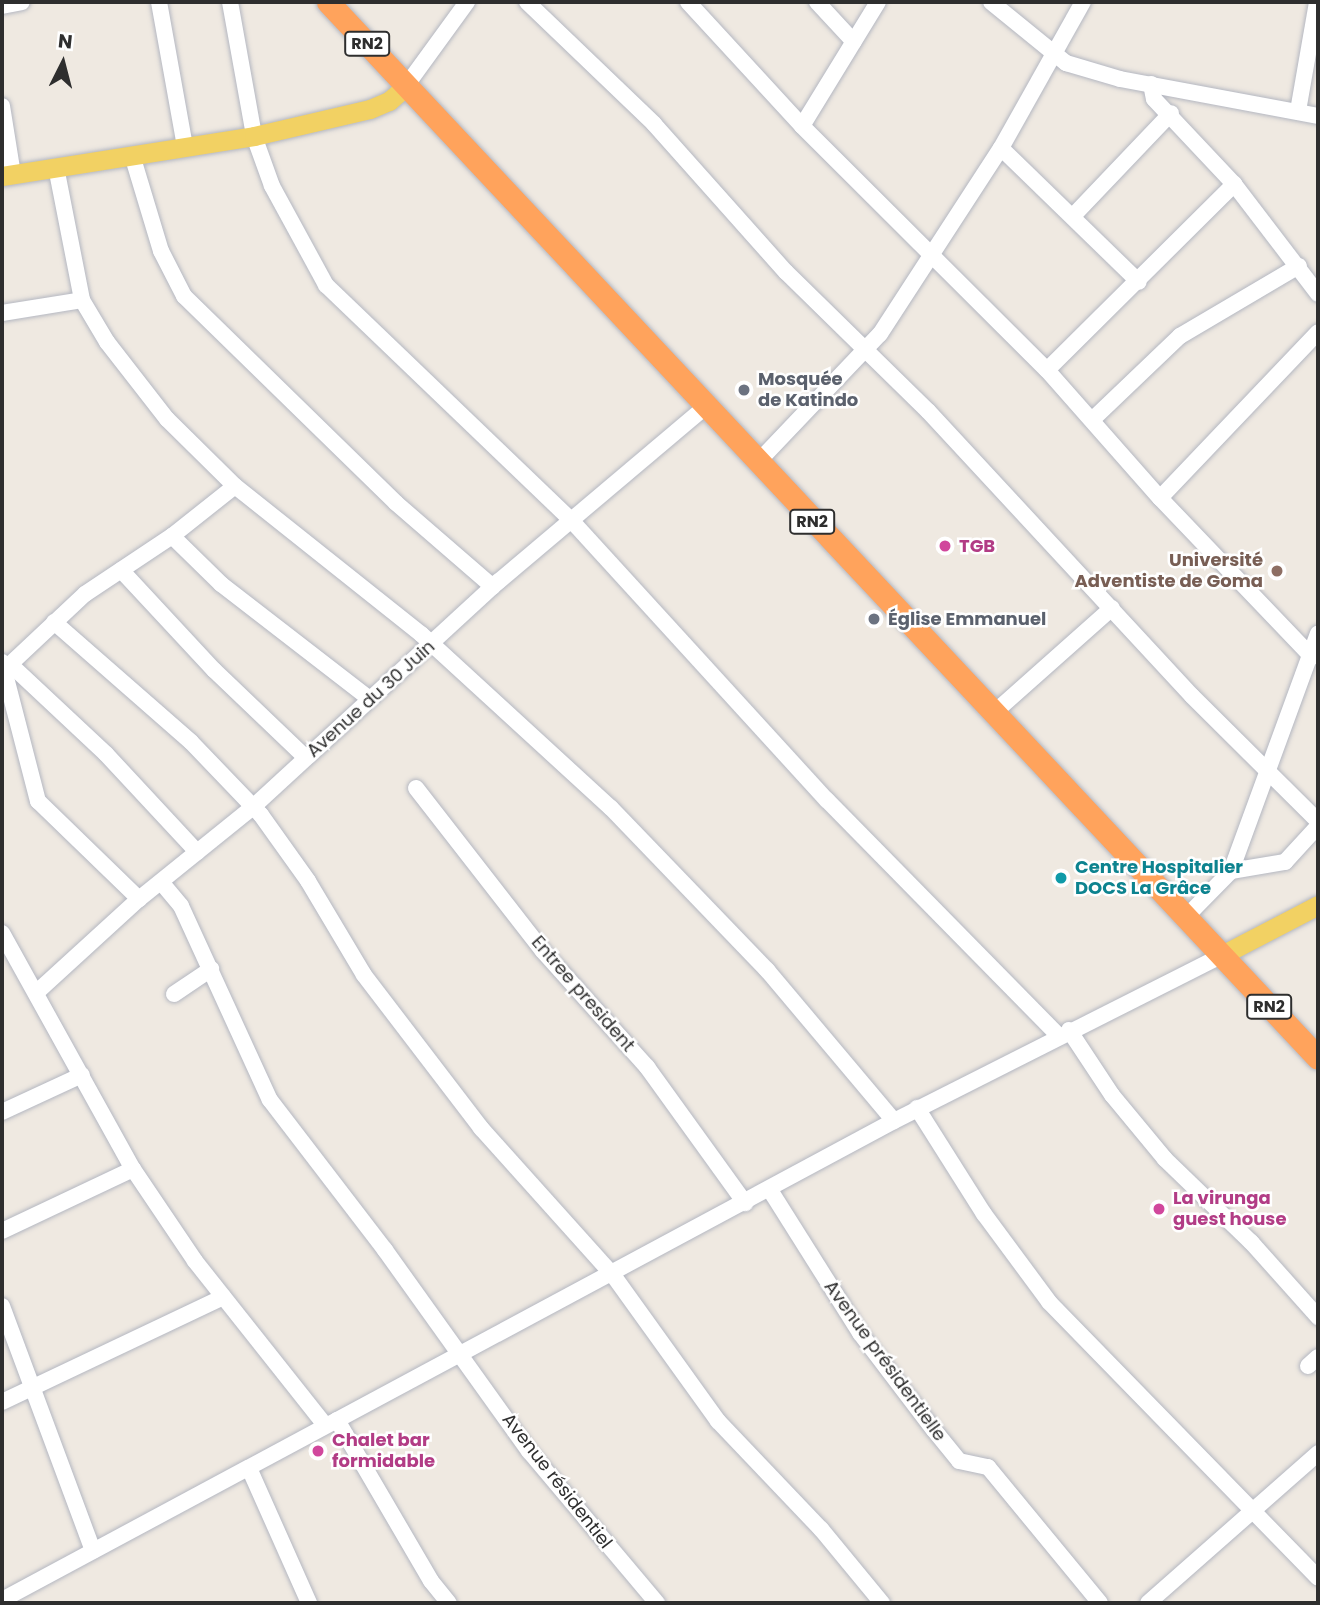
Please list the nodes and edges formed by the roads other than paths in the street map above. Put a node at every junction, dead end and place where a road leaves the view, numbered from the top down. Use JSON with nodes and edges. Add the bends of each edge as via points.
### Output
{"nodes":[{"id":1,"x":22,"y":2,"type":"edge"},
{"id":2,"x":159,"y":2,"type":"edge"},
{"id":3,"x":230,"y":2,"type":"edge"},
{"id":4,"x":328,"y":2,"type":"edge"},
{"id":5,"x":467,"y":2,"type":"edge"},
{"id":6,"x":527,"y":2,"type":"edge"},
{"id":7,"x":688,"y":2,"type":"edge"},
{"id":8,"x":817,"y":2,"type":"edge"},
{"id":9,"x":878,"y":2,"type":"edge"},
{"id":10,"x":991,"y":2,"type":"edge"},
{"id":11,"x":1083,"y":2,"type":"edge"},
{"id":12,"x":1317,"y":2,"type":"edge"},
{"id":13,"x":2,"y":5,"type":"edge"},
{"id":14,"x":854,"y":42,"type":"junction"},
{"id":15,"x":1052,"y":55,"type":"junction"},
{"id":16,"x":1151,"y":84,"type":"junction"},
{"id":17,"x":406,"y":86,"type":"junction"},
{"id":18,"x":2,"y":106,"type":"edge"},
{"id":19,"x":1298,"y":111,"type":"junction"},
{"id":20,"x":1171,"y":113,"type":"junction"},
{"id":21,"x":1318,"y":116,"type":"edge"},
{"id":22,"x":802,"y":126,"type":"junction"},
{"id":23,"x":254,"y":136,"type":"junction"},
{"id":24,"x":185,"y":146,"type":"junction"},
{"id":25,"x":1000,"y":148,"type":"junction"},
{"id":26,"x":132,"y":155,"type":"junction"},
{"id":27,"x":56,"y":167,"type":"junction"},
{"id":28,"x":7,"y":176,"type":"edge"},
{"id":29,"x":1234,"y":184,"type":"junction"},
{"id":30,"x":1073,"y":216,"type":"junction"},
{"id":31,"x":930,"y":255,"type":"junction"},
{"id":32,"x":1298,"y":266,"type":"junction"},
{"id":33,"x":1139,"y":282,"type":"junction"},
{"id":34,"x":1318,"y":294,"type":"edge"},
{"id":35,"x":82,"y":300,"type":"junction"},
{"id":36,"x":2,"y":313,"type":"edge"},
{"id":37,"x":1318,"y":332,"type":"edge"},
{"id":38,"x":868,"y":350,"type":"junction"},
{"id":39,"x":1047,"y":370,"type":"junction"},
{"id":40,"x":706,"y":406,"type":"junction"},
{"id":41,"x":1092,"y":420,"type":"junction"},
{"id":42,"x":757,"y":463,"type":"junction"},
{"id":43,"x":236,"y":486,"type":"junction"},
{"id":44,"x":1160,"y":498,"type":"junction"},
{"id":45,"x":571,"y":520,"type":"junction"},
{"id":46,"x":172,"y":536,"type":"junction"},
{"id":47,"x":121,"y":570,"type":"junction"},
{"id":48,"x":494,"y":587,"type":"junction"},
{"id":49,"x":1112,"y":608,"type":"junction"},
{"id":50,"x":54,"y":622,"type":"junction"},
{"id":51,"x":1318,"y":633,"type":"edge"},
{"id":52,"x":432,"y":643,"type":"junction"},
{"id":53,"x":1312,"y":657,"type":"junction"},
{"id":54,"x":6,"y":665,"type":"edge"},
{"id":55,"x":370,"y":699,"type":"junction"},
{"id":56,"x":996,"y":711,"type":"junction"},
{"id":57,"x":306,"y":758,"type":"junction"},
{"id":58,"x":1264,"y":771,"type":"junction"},
{"id":59,"x":416,"y":788,"type":"dead end"},
{"id":60,"x":253,"y":807,"type":"junction"},
{"id":61,"x":1318,"y":824,"type":"edge"},
{"id":62,"x":197,"y":852,"type":"junction"},
{"id":63,"x":1231,"y":870,"type":"junction"},
{"id":64,"x":161,"y":882,"type":"junction"},
{"id":65,"x":139,"y":899,"type":"junction"},
{"id":66,"x":1318,"y":905,"type":"edge"},
{"id":67,"x":1185,"y":918,"type":"junction"},
{"id":68,"x":2,"y":933,"type":"edge"},
{"id":69,"x":1220,"y":956,"type":"junction"},
{"id":70,"x":211,"y":969,"type":"junction"},
{"id":71,"x":37,"y":992,"type":"junction"},
{"id":72,"x":174,"y":994,"type":"dead end"},
{"id":73,"x":1064,"y":1032,"type":"junction"},
{"id":74,"x":1318,"y":1058,"type":"edge"},
{"id":75,"x":82,"y":1075,"type":"junction"},
{"id":76,"x":917,"y":1108,"type":"junction"},
{"id":77,"x":2,"y":1112,"type":"edge"},
{"id":78,"x":894,"y":1121,"type":"junction"},
{"id":79,"x":133,"y":1169,"type":"junction"},
{"id":80,"x":770,"y":1190,"type":"junction"},
{"id":81,"x":745,"y":1203,"type":"junction"},
{"id":82,"x":2,"y":1231,"type":"edge"},
{"id":83,"x":613,"y":1275,"type":"junction"},
{"id":84,"x":223,"y":1297,"type":"junction"},
{"id":85,"x":2,"y":1306,"type":"edge"},
{"id":86,"x":1318,"y":1317,"type":"edge"},
{"id":87,"x":462,"y":1353,"type":"junction"},
{"id":88,"x":34,"y":1388,"type":"junction"},
{"id":89,"x":2,"y":1402,"type":"edge"},
{"id":90,"x":331,"y":1423,"type":"junction"},
{"id":91,"x":1318,"y":1454,"type":"edge"},
{"id":92,"x":249,"y":1468,"type":"junction"},
{"id":93,"x":1254,"y":1511,"type":"junction"},
{"id":94,"x":93,"y":1551,"type":"junction"},
{"id":95,"x":1318,"y":1578,"type":"edge"},
{"id":96,"x":2,"y":1600,"type":"edge"},
{"id":97,"x":309,"y":1603,"type":"edge"},
{"id":98,"x":449,"y":1603,"type":"edge"},
{"id":99,"x":657,"y":1603,"type":"edge"},
{"id":100,"x":882,"y":1603,"type":"edge"},
{"id":101,"x":1100,"y":1603,"type":"edge"},
{"id":102,"x":1149,"y":1603,"type":"edge"}],
"edges":[{"from":1,"to":13,"type":"street"},
{"from":2,"to":24,"type":"street"},
{"from":3,"to":23,"type":"street"},
{"from":4,"to":17,"type":"highway","number":"RN2"},
{"from":5,"to":17,"type":"street"},
{"from":6,"to":38,"type":"street","via":[[654,124],[786,272]]},
{"from":7,"to":22,"type":"street"},
{"from":8,"to":14,"type":"street"},
{"from":9,"to":14,"type":"street"},
{"from":10,"to":15,"type":"street"},
{"from":11,"to":15,"type":"street"},
{"from":12,"to":19,"type":"street"},
{"from":14,"to":22,"type":"street"},
{"from":15,"to":16,"type":"street","via":[[1093,72]]},
{"from":15,"to":25,"type":"street"},
{"from":16,"to":19,"type":"street"},
{"from":16,"to":20,"type":"street","via":[[1154,99]]},
{"from":17,"to":23,"type":"main road","via":[[370,109]]},
{"from":17,"to":40,"type":"highway","number":"RN2"},
{"from":18,"to":28,"type":"street"},
{"from":19,"to":21,"type":"street"},
{"from":20,"to":29,"type":"street"},
{"from":20,"to":30,"type":"street"},
{"from":22,"to":31,"type":"street"},
{"from":23,"to":24,"type":"main road"},
{"from":23,"to":45,"type":"street","via":[[283,208],[326,285]]},
{"from":24,"to":26,"type":"main road"},
{"from":25,"to":30,"type":"street"},
{"from":25,"to":31,"type":"street"},
{"from":26,"to":27,"type":"main road"},
{"from":26,"to":48,"type":"street","via":[[161,251],[184,296],[397,503]]},
{"from":27,"to":28,"type":"main road"},
{"from":27,"to":35,"type":"street"},
{"from":29,"to":32,"type":"street"},
{"from":29,"to":33,"type":"street"},
{"from":30,"to":33,"type":"street"},
{"from":31,"to":38,"type":"street"},
{"from":31,"to":39,"type":"street"},
{"from":32,"to":34,"type":"street"},
{"from":32,"to":41,"type":"street","via":[[1180,336]]},
{"from":33,"to":39,"type":"street"},
{"from":35,"to":36,"type":"street"},
{"from":35,"to":43,"type":"street","via":[[107,342],[167,419]]},
{"from":37,"to":44,"type":"street"},
{"from":38,"to":42,"type":"street"},
{"from":38,"to":49,"type":"street"},
{"from":39,"to":41,"type":"street"},
{"from":40,"to":42,"type":"highway","number":"RN2"},
{"from":40,"to":45,"type":"street","name":"Avenue du 30 Juin"},
{"from":41,"to":44,"type":"street"},
{"from":42,"to":56,"type":"highway","number":"RN2"},
{"from":43,"to":46,"type":"street"},
{"from":43,"to":52,"type":"street"},
{"from":44,"to":53,"type":"street"},
{"from":45,"to":48,"type":"street","name":"Avenue du 30 Juin"},
{"from":45,"to":73,"type":"street","via":[[827,800]]},
{"from":46,"to":47,"type":"street"},
{"from":46,"to":55,"type":"street","via":[[241,600]]},
{"from":47,"to":50,"type":"street"},
{"from":47,"to":57,"type":"street"},
{"from":48,"to":52,"type":"street","name":"Avenue du 30 Juin"},
{"from":49,"to":56,"type":"street"},
{"from":49,"to":58,"type":"street"},
{"from":50,"to":54,"type":"street"},
{"from":50,"to":60,"type":"street","via":[[191,743]]},
{"from":51,"to":53,"type":"street"},
{"from":52,"to":55,"type":"street","name":"Avenue du 30 Juin"},
{"from":52,"to":78,"type":"street","via":[[611,808],[767,970]]},
{"from":53,"to":58,"type":"street"},
{"from":54,"to":62,"type":"street","via":[[106,754]]},
{"from":54,"to":65,"type":"street","via":[[38,801]]},
{"from":55,"to":57,"type":"street","name":"Avenue du 30 Juin"},
{"from":56,"to":67,"type":"highway","number":"RN2"},
{"from":57,"to":60,"type":"street","name":"Avenue du 30 Juin"},
{"from":58,"to":61,"type":"street"},
{"from":58,"to":63,"type":"street"},
{"from":59,"to":81,"type":"street","name":"Entree president","via":[[543,951],[647,1067]]},
{"from":60,"to":62,"type":"street","name":"Avenue du 30 Juin"},
{"from":60,"to":83,"type":"street","via":[[308,881],[364,975],[449,1088]]},
{"from":61,"to":63,"type":"street","via":[[1285,862]]},
{"from":62,"to":64,"type":"street","name":"Avenue du 30 Juin"},
{"from":63,"to":67,"type":"street"},
{"from":64,"to":65,"type":"street","name":"Avenue du 30 Juin"},
{"from":64,"to":70,"type":"street","name":"Avenue résidentiel","via":[[181,906]]},
{"from":65,"to":71,"type":"street","name":"Avenue du 30 Juin"},
{"from":66,"to":69,"type":"main road"},
{"from":67,"to":69,"type":"highway","number":"RN2"},
{"from":68,"to":71,"type":"street"},
{"from":69,"to":73,"type":"street"},
{"from":69,"to":74,"type":"highway","number":"RN2"},
{"from":70,"to":72,"type":"street"},
{"from":70,"to":87,"type":"street","name":"Avenue résidentiel","via":[[270,1100]]},
{"from":71,"to":75,"type":"street"},
{"from":73,"to":76,"type":"street"},
{"from":73,"to":86,"type":"street","via":[[1159,1153],[1251,1242]]},
{"from":75,"to":77,"type":"street"},
{"from":75,"to":79,"type":"street"},
{"from":76,"to":78,"type":"street"},
{"from":76,"to":93,"type":"street","via":[[984,1214],[1049,1302]]},
{"from":78,"to":80,"type":"street"},
{"from":79,"to":82,"type":"street"},
{"from":79,"to":84,"type":"street"},
{"from":80,"to":81,"type":"street"},
{"from":80,"to":101,"type":"street","name":"Avenue présidentielle","via":[[860,1333],[934,1430],[959,1461],[988,1467]]},
{"from":81,"to":83,"type":"street"},
{"from":83,"to":87,"type":"street"},
{"from":83,"to":100,"type":"street","via":[[718,1421],[821,1529]]},
{"from":84,"to":88,"type":"street"},
{"from":84,"to":90,"type":"street"},
{"from":85,"to":88,"type":"street"},
{"from":87,"to":90,"type":"street"},
{"from":87,"to":99,"type":"street","name":"Avenue résidentiel","via":[[529,1451]]},
{"from":88,"to":89,"type":"street"},
{"from":88,"to":94,"type":"street"},
{"from":90,"to":92,"type":"street"},
{"from":90,"to":98,"type":"street"},
{"from":91,"to":93,"type":"street"},
{"from":92,"to":94,"type":"street"},
{"from":92,"to":97,"type":"street"},
{"from":93,"to":95,"type":"street"},
{"from":93,"to":102,"type":"street"},
{"from":94,"to":96,"type":"street"}]}
